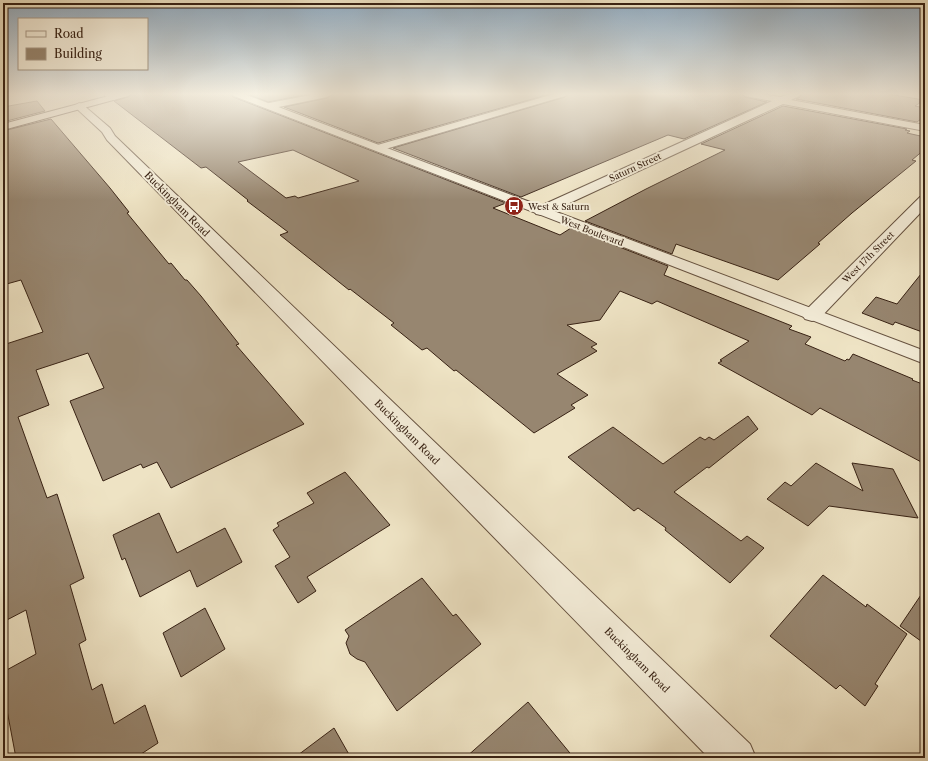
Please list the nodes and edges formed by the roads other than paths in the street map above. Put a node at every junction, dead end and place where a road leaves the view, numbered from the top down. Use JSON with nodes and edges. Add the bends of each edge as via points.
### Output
{"nodes":[{"id":1,"x":105,"y":130,"type":"edge"},
{"id":2,"x":330,"y":130,"type":"edge"},
{"id":3,"x":441,"y":130,"type":"edge"},
{"id":4,"x":718,"y":130,"type":"edge"},
{"id":5,"x":378,"y":148,"type":"junction"},
{"id":6,"x":925,"y":200,"type":"edge"},
{"id":7,"x":540,"y":211,"type":"junction"},
{"id":8,"x":812,"y":314,"type":"junction"},
{"id":9,"x":925,"y":358,"type":"edge"},
{"id":10,"x":736,"y":758,"type":"edge"}],
"edges":[{"from":1,"to":10,"type":"street","name":"Buckingham Road","via":[[122,150]]},
{"from":2,"to":5,"type":"street","name":"West Boulevard"},
{"from":3,"to":5,"type":"street"},
{"from":4,"to":7,"type":"street","name":"Saturn Street"},
{"from":5,"to":7,"type":"street","name":"West Boulevard"},
{"from":6,"to":8,"type":"street","name":"West 17th Street"},
{"from":7,"to":8,"type":"street","name":"West Boulevard"},
{"from":8,"to":9,"type":"street","name":"West Boulevard"}]}
